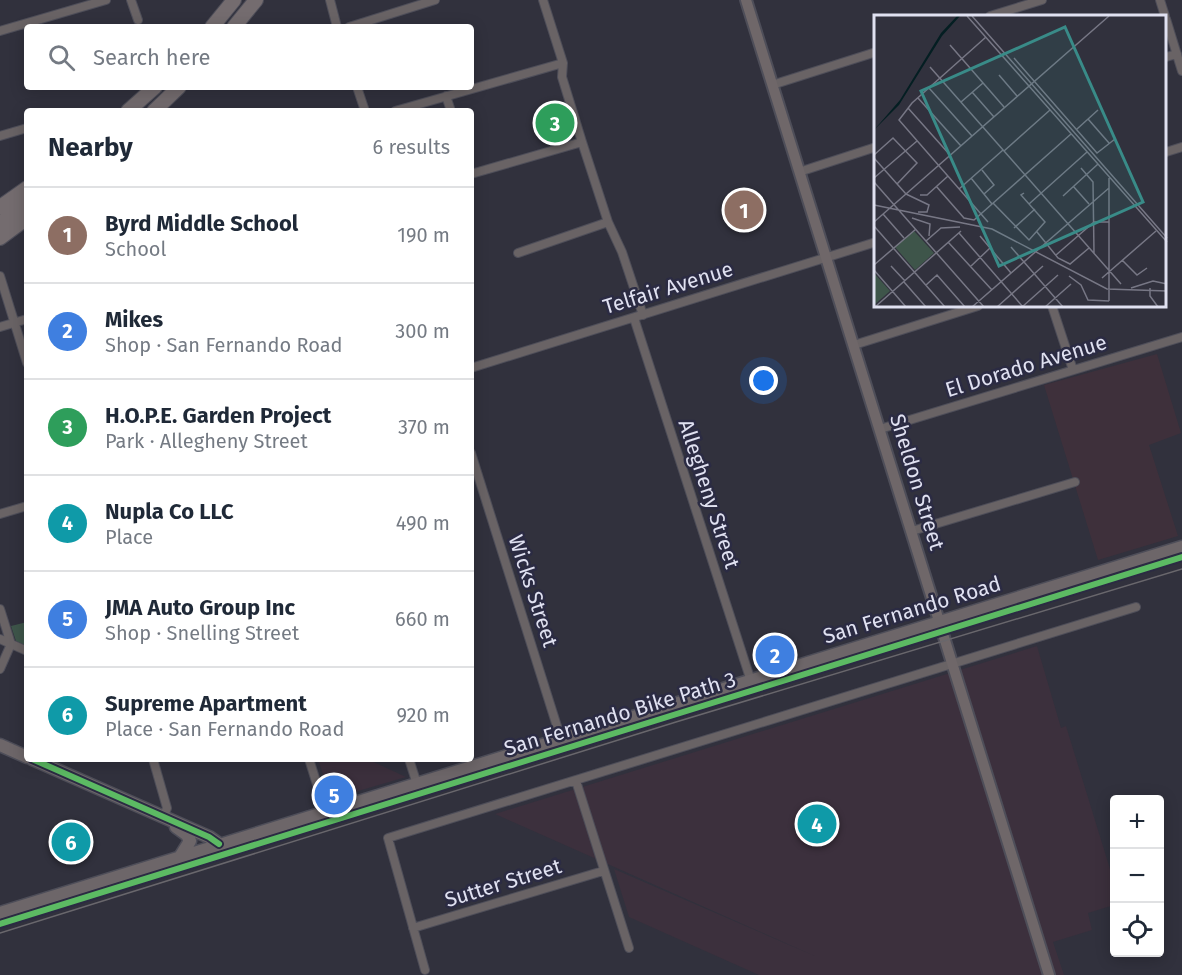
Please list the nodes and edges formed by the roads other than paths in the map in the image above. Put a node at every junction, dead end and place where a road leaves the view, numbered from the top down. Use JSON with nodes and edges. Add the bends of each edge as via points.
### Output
{"nodes":[{"id":1,"x":106,"y":0,"type":"edge"},
{"id":2,"x":131,"y":0,"type":"edge"},
{"id":3,"x":234,"y":0,"type":"edge"},
{"id":4,"x":250,"y":0,"type":"edge"},
{"id":5,"x":256,"y":0,"type":"edge"},
{"id":6,"x":265,"y":0,"type":"edge"},
{"id":7,"x":330,"y":0,"type":"edge"},
{"id":8,"x":435,"y":0,"type":"edge"},
{"id":9,"x":543,"y":0,"type":"edge"},
{"id":10,"x":1042,"y":0,"type":"edge"},
{"id":11,"x":1160,"y":0,"type":"edge"},
{"id":12,"x":749,"y":1,"type":"edge"},
{"id":13,"x":993,"y":15,"type":"edge"},
{"id":14,"x":1164,"y":15,"type":"edge"},
{"id":15,"x":138,"y":20,"type":"dead end"},
{"id":16,"x":214,"y":24,"type":"edge"},
{"id":17,"x":231,"y":24,"type":"edge"},
{"id":18,"x":236,"y":24,"type":"edge"},
{"id":19,"x":246,"y":24,"type":"edge"},
{"id":20,"x":336,"y":24,"type":"edge"},
{"id":21,"x":359,"y":24,"type":"edge"},
{"id":22,"x":1167,"y":24,"type":"edge"},
{"id":23,"x":0,"y":31,"type":"edge"},
{"id":24,"x":874,"y":53,"type":"edge"},
{"id":25,"x":1177,"y":54,"type":"junction"},
{"id":26,"x":1167,"y":57,"type":"edge"},
{"id":27,"x":563,"y":63,"type":"junction"},
{"id":28,"x":1182,"y":71,"type":"edge"},
{"id":29,"x":772,"y":85,"type":"junction"},
{"id":30,"x":474,"y":88,"type":"edge"},
{"id":31,"x":152,"y":90,"type":"edge"},
{"id":32,"x":170,"y":90,"type":"edge"},
{"id":33,"x":176,"y":90,"type":"edge"},
{"id":34,"x":187,"y":90,"type":"edge"},
{"id":35,"x":358,"y":90,"type":"edge"},
{"id":36,"x":467,"y":90,"type":"edge"},
{"id":37,"x":446,"y":96,"type":"junction"},
{"id":38,"x":131,"y":108,"type":"edge"},
{"id":39,"x":151,"y":108,"type":"edge"},
{"id":40,"x":157,"y":108,"type":"edge"},
{"id":41,"x":168,"y":108,"type":"edge"},
{"id":42,"x":363,"y":108,"type":"edge"},
{"id":43,"x":405,"y":108,"type":"edge"},
{"id":44,"x":450,"y":108,"type":"edge"},
{"id":45,"x":24,"y":129,"type":"edge"},
{"id":46,"x":0,"y":136,"type":"edge"},
{"id":47,"x":582,"y":142,"type":"junction"},
{"id":48,"x":1182,"y":147,"type":"edge"},
{"id":49,"x":874,"y":148,"type":"edge"},
{"id":50,"x":1167,"y":152,"type":"edge"},
{"id":51,"x":799,"y":172,"type":"junction"},
{"id":52,"x":474,"y":173,"type":"edge"},
{"id":53,"x":24,"y":190,"type":"edge"},
{"id":54,"x":24,"y":206,"type":"edge"},
{"id":55,"x":0,"y":207,"type":"edge"},
{"id":56,"x":24,"y":211,"type":"edge"},
{"id":57,"x":24,"y":220,"type":"edge"},
{"id":58,"x":608,"y":222,"type":"junction"},
{"id":59,"x":0,"y":223,"type":"edge"},
{"id":60,"x":0,"y":228,"type":"edge"},
{"id":61,"x":0,"y":238,"type":"edge"},
{"id":62,"x":874,"y":243,"type":"edge"},
{"id":63,"x":518,"y":253,"type":"dead end"},
{"id":64,"x":826,"y":258,"type":"junction"},
{"id":65,"x":0,"y":276,"type":"edge"},
{"id":66,"x":972,"y":308,"type":"edge"},
{"id":67,"x":1053,"y":308,"type":"edge"},
{"id":68,"x":643,"y":315,"type":"junction"},
{"id":69,"x":634,"y":318,"type":"junction"},
{"id":70,"x":24,"y":320,"type":"edge"},
{"id":71,"x":14,"y":323,"type":"junction"},
{"id":72,"x":0,"y":327,"type":"edge"},
{"id":73,"x":1182,"y":337,"type":"edge"},
{"id":74,"x":854,"y":345,"type":"junction"},
{"id":75,"x":24,"y":354,"type":"edge"},
{"id":76,"x":474,"y":367,"type":"edge"},
{"id":77,"x":1072,"y":370,"type":"junction"},
{"id":78,"x":880,"y":429,"type":"junction"},
{"id":79,"x":474,"y":463,"type":"edge"},
{"id":80,"x":1075,"y":482,"type":"dead end"},
{"id":81,"x":24,"y":507,"type":"edge"},
{"id":82,"x":0,"y":514,"type":"edge"},
{"id":83,"x":912,"y":531,"type":"junction"},
{"id":84,"x":1182,"y":547,"type":"edge"},
{"id":85,"x":1136,"y":607,"type":"dead end"},
{"id":86,"x":0,"y":609,"type":"edge"},
{"id":87,"x":941,"y":621,"type":"junction"},
{"id":88,"x":0,"y":639,"type":"edge"},
{"id":89,"x":11,"y":644,"type":"junction"},
{"id":90,"x":24,"y":650,"type":"edge"},
{"id":91,"x":954,"y":663,"type":"junction"},
{"id":92,"x":0,"y":669,"type":"edge"},
{"id":93,"x":751,"y":681,"type":"junction"},
{"id":94,"x":561,"y":739,"type":"junction"},
{"id":95,"x":0,"y":745,"type":"edge"},
{"id":96,"x":24,"y":756,"type":"edge"},
{"id":97,"x":39,"y":762,"type":"edge"},
{"id":98,"x":154,"y":762,"type":"edge"},
{"id":99,"x":310,"y":762,"type":"edge"},
{"id":100,"x":410,"y":762,"type":"edge"},
{"id":101,"x":576,"y":781,"type":"junction"},
{"id":102,"x":417,"y":784,"type":"junction"},
{"id":103,"x":326,"y":813,"type":"junction"},
{"id":104,"x":164,"y":816,"type":"junction"},
{"id":105,"x":219,"y":844,"type":"junction"},
{"id":106,"x":180,"y":857,"type":"junction"},
{"id":107,"x":603,"y":871,"type":"junction"},
{"id":108,"x":0,"y":913,"type":"edge"},
{"id":109,"x":413,"y":928,"type":"junction"},
{"id":110,"x":628,"y":948,"type":"dead end"},
{"id":111,"x":424,"y":970,"type":"dead end"},
{"id":112,"x":1049,"y":975,"type":"edge"}],
"edges":[{"from":1,"to":23,"type":"street"},
{"from":2,"to":15,"type":"street"},
{"from":3,"to":16,"type":"highway"},
{"from":4,"to":17,"type":"highway"},
{"from":5,"to":18,"type":"highway"},
{"from":6,"to":19,"type":"highway"},
{"from":7,"to":20,"type":"street"},
{"from":8,"to":21,"type":"street"},
{"from":9,"to":27,"type":"street"},
{"from":10,"to":13,"type":"street"},
{"from":11,"to":14,"type":"street"},
{"from":12,"to":29,"type":"main road","name":"Sheldon Street"},
{"from":22,"to":25,"type":"street"},
{"from":24,"to":29,"type":"street"},
{"from":25,"to":26,"type":"street"},
{"from":25,"to":28,"type":"street"},
{"from":27,"to":30,"type":"street"},
{"from":27,"to":47,"type":"street","via":[[562,77]]},
{"from":29,"to":51,"type":"main road","name":"Sheldon Street"},
{"from":31,"to":38,"type":"highway"},
{"from":32,"to":39,"type":"highway"},
{"from":33,"to":40,"type":"highway"},
{"from":34,"to":41,"type":"highway"},
{"from":35,"to":42,"type":"street"},
{"from":36,"to":37,"type":"street"},
{"from":37,"to":43,"type":"street"},
{"from":37,"to":44,"type":"street"},
{"from":45,"to":46,"type":"street"},
{"from":47,"to":52,"type":"street"},
{"from":47,"to":58,"type":"street"},
{"from":48,"to":50,"type":"street"},
{"from":49,"to":51,"type":"street"},
{"from":51,"to":64,"type":"main road","name":"Sheldon Street"},
{"from":53,"to":55,"type":"highway"},
{"from":54,"to":59,"type":"highway"},
{"from":56,"to":60,"type":"highway"},
{"from":57,"to":61,"type":"highway"},
{"from":58,"to":63,"type":"street"},
{"from":58,"to":68,"type":"street"},
{"from":62,"to":64,"type":"street","name":"Telfair Avenue"},
{"from":64,"to":68,"type":"street","name":"Telfair Avenue"},
{"from":64,"to":74,"type":"main road","name":"Sheldon Street"},
{"from":65,"to":71,"type":"street"},
{"from":66,"to":74,"type":"street"},
{"from":67,"to":77,"type":"street"},
{"from":68,"to":69,"type":"street","name":"Telfair Avenue"},
{"from":69,"to":76,"type":"street","name":"Telfair Avenue"},
{"from":69,"to":93,"type":"street","name":"Allegheny Street"},
{"from":70,"to":71,"type":"street"},
{"from":71,"to":72,"type":"street"},
{"from":71,"to":75,"type":"street"},
{"from":73,"to":77,"type":"street","name":"El Dorado Avenue"},
{"from":74,"to":78,"type":"main road","name":"Sheldon Street"},
{"from":77,"to":78,"type":"street","name":"El Dorado Avenue"},
{"from":78,"to":83,"type":"main road","name":"Sheldon Street"},
{"from":79,"to":94,"type":"street","name":"Wicks Street"},
{"from":80,"to":83,"type":"street"},
{"from":81,"to":82,"type":"street"},
{"from":83,"to":87,"type":"main road","name":"Sheldon Street"},
{"from":84,"to":87,"type":"main road","name":"San Fernando Road"},
{"from":85,"to":91,"type":"street"},
{"from":86,"to":89,"type":"street"},
{"from":87,"to":91,"type":"main road","name":"Sheldon Street"},
{"from":87,"to":93,"type":"main road","name":"San Fernando Road"},
{"from":88,"to":89,"type":"street"},
{"from":89,"to":90,"type":"street"},
{"from":89,"to":92,"type":"street"},
{"from":91,"to":101,"type":"street"},
{"from":91,"to":112,"type":"main road","name":"Sheldon Street"},
{"from":93,"to":94,"type":"main road","name":"San Fernando Road"},
{"from":94,"to":102,"type":"main road","name":"San Fernando Road"},
{"from":95,"to":96,"type":"main road"},
{"from":97,"to":104,"type":"main road"},
{"from":98,"to":104,"type":"street","via":[[167,808]]},
{"from":99,"to":103,"type":"street"},
{"from":100,"to":102,"type":"street"},
{"from":101,"to":107,"type":"street"},
{"from":101,"to":109,"type":"street","via":[[388,838]]},
{"from":102,"to":103,"type":"main road","name":"San Fernando Road"},
{"from":103,"to":105,"type":"main road","name":"San Fernando Road"},
{"from":104,"to":105,"type":"main road"},
{"from":104,"to":106,"type":"main road","via":[[189,838]]},
{"from":105,"to":106,"type":"main road","name":"San Fernando Road"},
{"from":106,"to":108,"type":"main road","name":"San Fernando Road"},
{"from":107,"to":109,"type":"street","name":"Sutter Street"},
{"from":107,"to":110,"type":"street"},
{"from":109,"to":111,"type":"street"}]}
